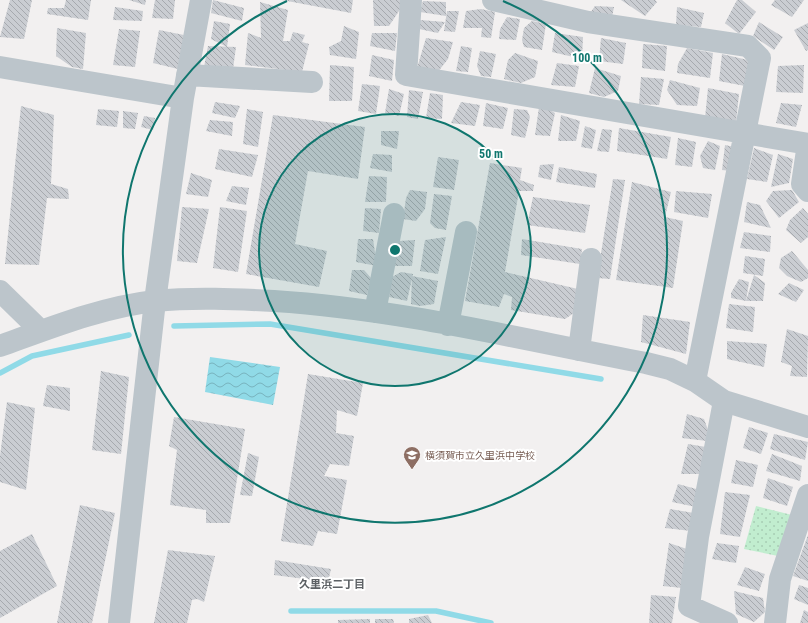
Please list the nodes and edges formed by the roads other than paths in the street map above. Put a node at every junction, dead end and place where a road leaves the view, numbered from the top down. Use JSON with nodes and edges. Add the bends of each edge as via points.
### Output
{"nodes":[{"id":1,"x":201,"y":0,"type":"edge"},
{"id":2,"x":411,"y":0,"type":"edge"},
{"id":3,"x":493,"y":0,"type":"edge"},
{"id":4,"x":0,"y":67,"type":"edge"},
{"id":5,"x":187,"y":75,"type":"junction"},
{"id":6,"x":312,"y":82,"type":"dead end"},
{"id":7,"x":183,"y":98,"type":"junction"},
{"id":8,"x":746,"y":134,"type":"junction"},
{"id":9,"x":808,"y":191,"type":"edge"},
{"id":10,"x":394,"y":214,"type":"dead end"},
{"id":11,"x":466,"y":232,"type":"dead end"},
{"id":12,"x":591,"y":259,"type":"dead end"},
{"id":13,"x":0,"y":291,"type":"edge"},
{"id":14,"x":155,"y":301,"type":"junction"},
{"id":15,"x":375,"y":312,"type":"junction"},
{"id":16,"x":448,"y":325,"type":"junction"},
{"id":17,"x":41,"y":331,"type":"junction"},
{"id":18,"x":0,"y":346,"type":"edge"},
{"id":19,"x":578,"y":350,"type":"junction"},
{"id":20,"x":695,"y":380,"type":"junction"},
{"id":21,"x":724,"y":401,"type":"junction"},
{"id":22,"x":808,"y":426,"type":"edge"},
{"id":23,"x":808,"y":495,"type":"edge"},
{"id":24,"x":119,"y":623,"type":"edge"},
{"id":25,"x":727,"y":623,"type":"edge"},
{"id":26,"x":775,"y":623,"type":"edge"}],
"edges":[{"from":1,"to":5,"type":"street"},
{"from":2,"to":8,"type":"street","via":[[406,75]]},
{"from":3,"to":8,"type":"street","via":[[588,22],[748,46],[760,58]]},
{"from":4,"to":7,"type":"street"},
{"from":5,"to":6,"type":"street"},
{"from":5,"to":7,"type":"street"},
{"from":7,"to":14,"type":"street"},
{"from":8,"to":9,"type":"street","via":[[808,144],[802,184]]},
{"from":8,"to":20,"type":"street"},
{"from":10,"to":15,"type":"street"},
{"from":11,"to":16,"type":"street"},
{"from":12,"to":19,"type":"street"},
{"from":13,"to":17,"type":"street"},
{"from":14,"to":15,"type":"street","via":[[219,298],[320,304]]},
{"from":14,"to":17,"type":"street","via":[[106,310]]},
{"from":14,"to":24,"type":"street"},
{"from":15,"to":16,"type":"street"},
{"from":16,"to":19,"type":"street"},
{"from":17,"to":18,"type":"street"},
{"from":19,"to":20,"type":"street","via":[[670,369]]},
{"from":20,"to":21,"type":"street"},
{"from":21,"to":22,"type":"street"},
{"from":21,"to":25,"type":"street","via":[[698,537],[689,606]]},
{"from":23,"to":26,"type":"street","via":[[780,579]]}]}
